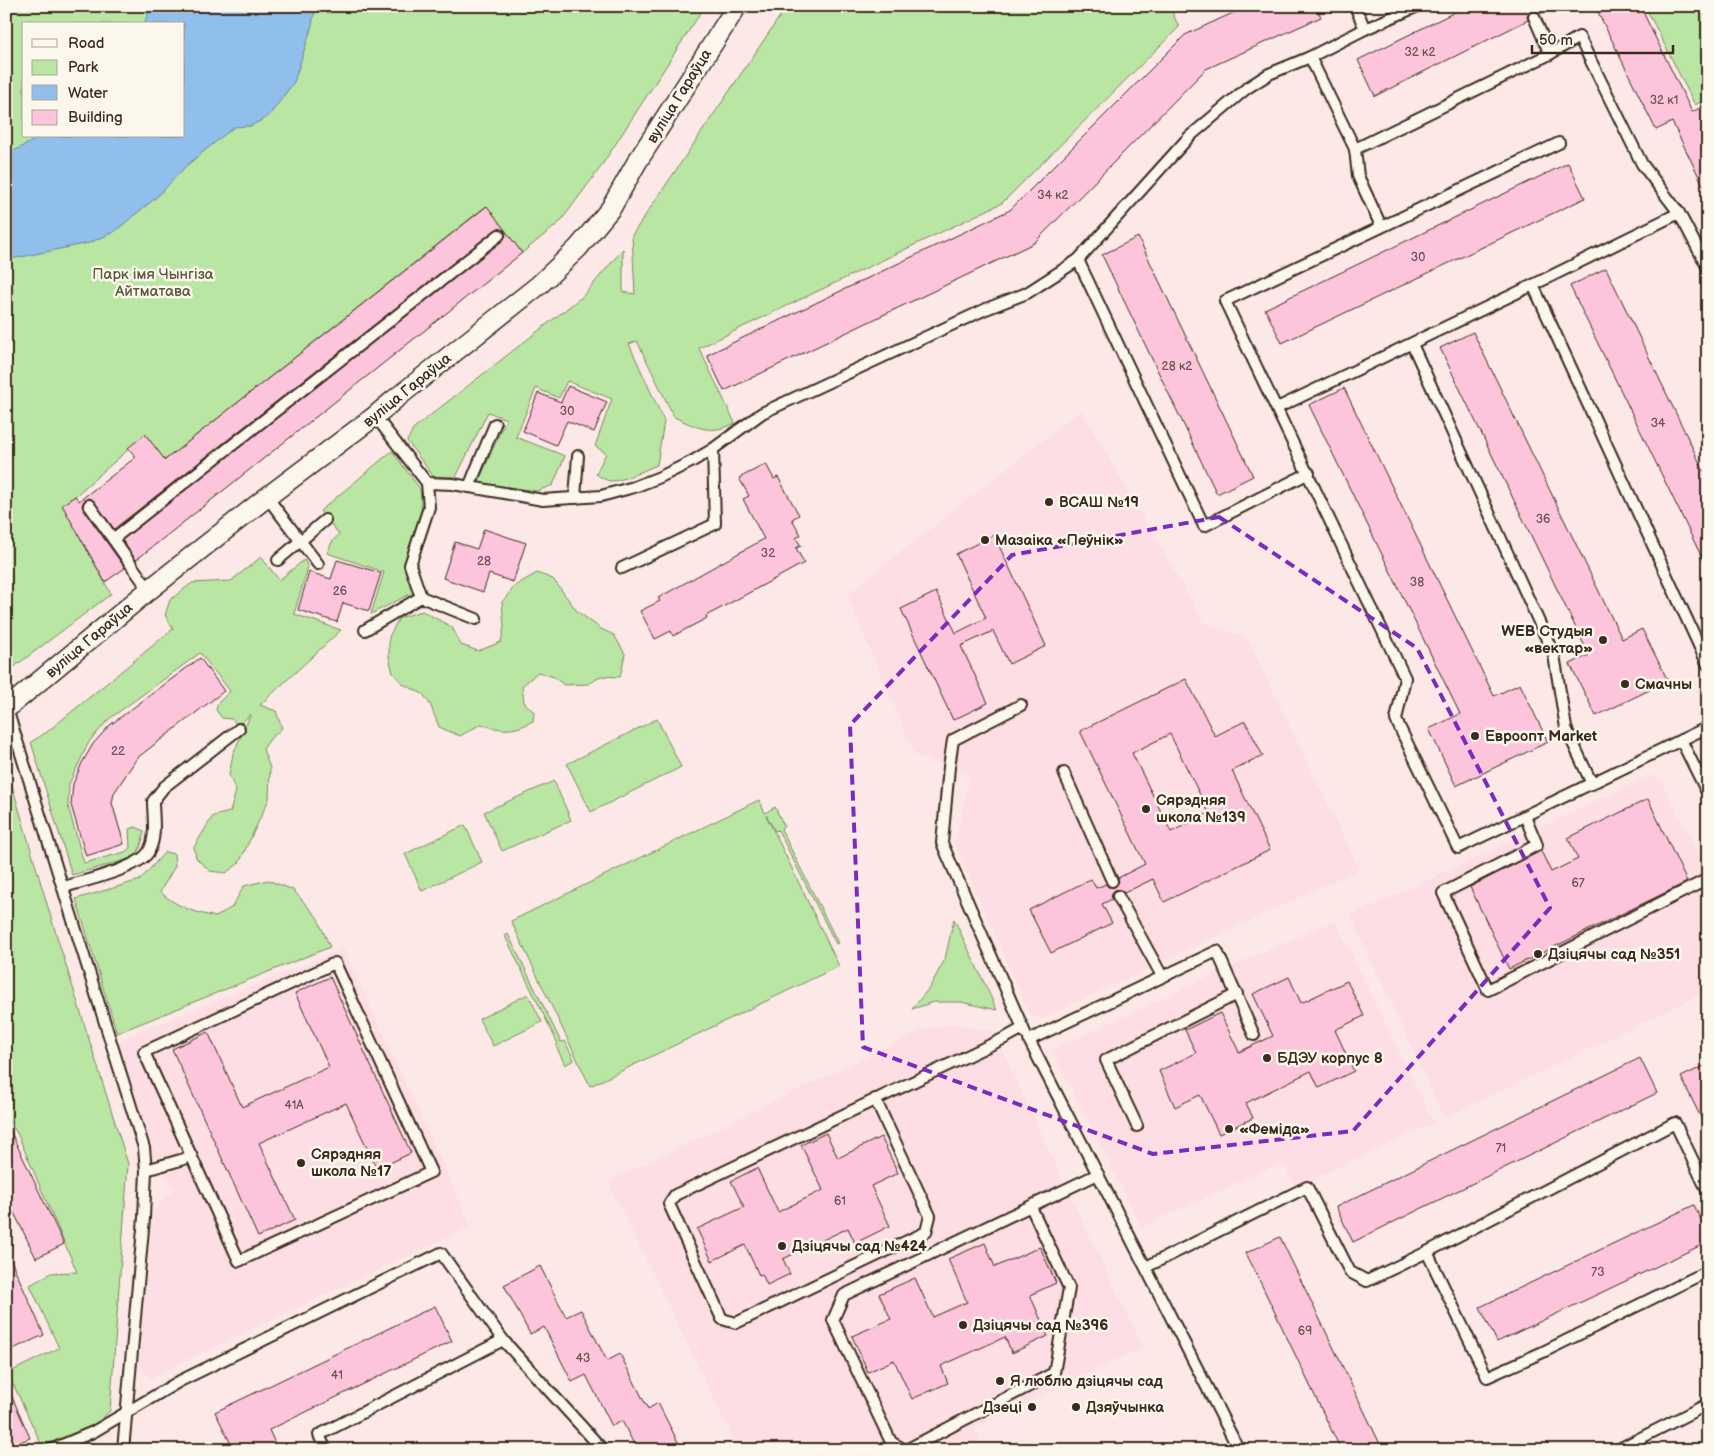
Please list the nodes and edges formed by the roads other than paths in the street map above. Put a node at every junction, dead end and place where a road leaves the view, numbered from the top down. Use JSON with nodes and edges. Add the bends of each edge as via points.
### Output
{"nodes":[{"id":1,"x":737,"y":6,"type":"edge"},
{"id":2,"x":1355,"y":6,"type":"edge"},
{"id":3,"x":1418,"y":6,"type":"edge"},
{"id":4,"x":1534,"y":17,"type":"dead end"},
{"id":5,"x":1365,"y":28,"type":"junction"},
{"id":6,"x":1550,"y":54,"type":"junction"},
{"id":7,"x":1310,"y":57,"type":"junction"},
{"id":8,"x":1559,"y":143,"type":"dead end"},
{"id":9,"x":1354,"y":149,"type":"junction"},
{"id":10,"x":1679,"y":213,"type":"junction"},
{"id":11,"x":1382,"y":226,"type":"junction"},
{"id":12,"x":499,"y":235,"type":"dead end"},
{"id":13,"x":1078,"y":260,"type":"junction"},
{"id":14,"x":1708,"y":268,"type":"edge"},
{"id":15,"x":1533,"y":285,"type":"junction"},
{"id":16,"x":1412,"y":344,"type":"junction"},
{"id":17,"x":1277,"y":408,"type":"junction"},
{"id":18,"x":375,"y":416,"type":"junction"},
{"id":19,"x":495,"y":424,"type":"dead end"},
{"id":20,"x":713,"y":449,"type":"junction"},
{"id":21,"x":578,"y":456,"type":"dead end"},
{"id":22,"x":1309,"y":473,"type":"junction"},
{"id":23,"x":427,"y":483,"type":"junction"},
{"id":24,"x":469,"y":487,"type":"junction"},
{"id":25,"x":267,"y":497,"type":"junction"},
{"id":26,"x":575,"y":498,"type":"junction"},
{"id":27,"x":89,"y":505,"type":"dead end"},
{"id":28,"x":325,"y":520,"type":"dead end"},
{"id":29,"x":113,"y":539,"type":"junction"},
{"id":30,"x":300,"y":540,"type":"junction"},
{"id":31,"x":278,"y":560,"type":"dead end"},
{"id":32,"x":318,"y":564,"type":"dead end"},
{"id":33,"x":622,"y":568,"type":"dead end"},
{"id":34,"x":149,"y":590,"type":"junction"},
{"id":35,"x":421,"y":597,"type":"junction"},
{"id":36,"x":476,"y":619,"type":"dead end"},
{"id":37,"x":365,"y":630,"type":"dead end"},
{"id":38,"x":1708,"y":665,"type":"edge"},
{"id":39,"x":1020,"y":705,"type":"dead end"},
{"id":40,"x":6,"y":709,"type":"edge"},
{"id":41,"x":1708,"y":727,"type":"edge"},
{"id":42,"x":240,"y":729,"type":"dead end"},
{"id":43,"x":1681,"y":740,"type":"junction"},
{"id":44,"x":1064,"y":773,"type":"dead end"},
{"id":45,"x":1592,"y":784,"type":"junction"},
{"id":46,"x":1708,"y":794,"type":"edge"},
{"id":47,"x":1525,"y":816,"type":"junction"},
{"id":48,"x":1708,"y":880,"type":"edge"},
{"id":49,"x":1112,"y":881,"type":"dead end"},
{"id":50,"x":64,"y":887,"type":"junction"},
{"id":51,"x":1118,"y":896,"type":"dead end"},
{"id":52,"x":1162,"y":976,"type":"junction"},
{"id":53,"x":1237,"y":994,"type":"junction"},
{"id":54,"x":1023,"y":1028,"type":"junction"},
{"id":55,"x":1254,"y":1035,"type":"dead end"},
{"id":56,"x":1029,"y":1040,"type":"junction"},
{"id":57,"x":875,"y":1099,"type":"junction"},
{"id":58,"x":1137,"y":1126,"type":"dead end"},
{"id":59,"x":191,"y":1155,"type":"junction"},
{"id":60,"x":146,"y":1170,"type":"junction"},
{"id":61,"x":1098,"y":1174,"type":"junction"},
{"id":62,"x":1708,"y":1192,"type":"edge"},
{"id":63,"x":1031,"y":1207,"type":"junction"},
{"id":64,"x":1427,"y":1252,"type":"junction"},
{"id":65,"x":1146,"y":1267,"type":"junction"},
{"id":66,"x":1708,"y":1271,"type":"edge"},
{"id":67,"x":504,"y":1340,"type":"junction"},
{"id":68,"x":1708,"y":1404,"type":"edge"},
{"id":69,"x":127,"y":1412,"type":"junction"},
{"id":70,"x":50,"y":1450,"type":"edge"},
{"id":71,"x":123,"y":1450,"type":"edge"},
{"id":72,"x":326,"y":1450,"type":"edge"},
{"id":73,"x":602,"y":1450,"type":"edge"},
{"id":74,"x":906,"y":1450,"type":"edge"},
{"id":75,"x":1239,"y":1450,"type":"edge"},
{"id":76,"x":1617,"y":1450,"type":"edge"}],
"edges":[{"from":1,"to":18,"type":"street","name":"вуліца Гараўца","via":[[611,208],[578,248],[539,285]]},
{"from":2,"to":5,"type":"lane"},
{"from":3,"to":5,"type":"lane"},
{"from":4,"to":6,"type":"lane"},
{"from":5,"to":7,"type":"lane"},
{"from":6,"to":9,"type":"lane"},
{"from":6,"to":10,"type":"lane","via":[[1579,37],[1642,164]]},
{"from":7,"to":9,"type":"lane"},
{"from":7,"to":13,"type":"lane","via":[[1269,74],[1247,88],[1189,137]]},
{"from":8,"to":11,"type":"lane"},
{"from":9,"to":11,"type":"lane","via":[[1358,176]]},
{"from":10,"to":14,"type":"lane"},
{"from":10,"to":15,"type":"lane"},
{"from":11,"to":17,"type":"lane","via":[[1225,301]]},
{"from":12,"to":29,"type":"lane"},
{"from":13,"to":20,"type":"lane","via":[[1028,293],[762,413]]},
{"from":13,"to":22,"type":"lane","via":[[1204,526]]},
{"from":15,"to":16,"type":"lane"},
{"from":15,"to":38,"type":"lane"},
{"from":16,"to":17,"type":"lane"},
{"from":16,"to":45,"type":"lane","via":[[1554,655],[1566,728]]},
{"from":17,"to":22,"type":"lane"},
{"from":18,"to":23,"type":"lane"},
{"from":18,"to":25,"type":"street","name":"вуліца Гараўца"},
{"from":19,"to":24,"type":"lane"},
{"from":20,"to":26,"type":"lane","via":[[634,487],[601,496]]},
{"from":20,"to":33,"type":"lane","via":[[715,524]]},
{"from":21,"to":26,"type":"lane"},
{"from":22,"to":47,"type":"lane","via":[[1405,678],[1396,720],[1458,848]]},
{"from":23,"to":24,"type":"lane"},
{"from":23,"to":35,"type":"lane","via":[[430,507],[410,565]]},
{"from":24,"to":26,"type":"lane","via":[[543,500]]},
{"from":25,"to":30,"type":"lane"},
{"from":25,"to":34,"type":"street","name":"вуліца Гараўца"},
{"from":27,"to":29,"type":"lane"},
{"from":28,"to":30,"type":"lane"},
{"from":29,"to":34,"type":"lane"},
{"from":30,"to":31,"type":"lane"},
{"from":30,"to":32,"type":"lane"},
{"from":34,"to":40,"type":"street","name":"вуліца Гараўца"},
{"from":35,"to":36,"type":"lane"},
{"from":35,"to":37,"type":"lane"},
{"from":39,"to":54,"type":"lane","via":[[954,740],[942,843]]},
{"from":40,"to":50,"type":"lane"},
{"from":41,"to":43,"type":"lane"},
{"from":42,"to":50,"type":"lane","via":[[164,787],[153,801],[154,834],[148,853],[134,865]]},
{"from":43,"to":45,"type":"lane"},
{"from":43,"to":46,"type":"lane"},
{"from":44,"to":49,"type":"lane"},
{"from":45,"to":47,"type":"lane"},
{"from":47,"to":48,"type":"lane","via":[[1537,845],[1443,892],[1488,990]]},
{"from":50,"to":60,"type":"lane","via":[[144,1148]]},
{"from":51,"to":52,"type":"lane"},
{"from":52,"to":53,"type":"lane","via":[[1218,951]]},
{"from":52,"to":56,"type":"lane"},
{"from":53,"to":55,"type":"lane"},
{"from":53,"to":58,"type":"lane","via":[[1106,1060]]},
{"from":54,"to":56,"type":"lane"},
{"from":54,"to":57,"type":"lane"},
{"from":56,"to":61,"type":"lane"},
{"from":57,"to":57,"type":"lane","via":[[930,1216],[926,1232],[736,1323],[722,1319],[669,1204],[675,1195]]},
{"from":59,"to":59,"type":"lane","via":[[144,1052],[335,963],[431,1172],[240,1261]]},
{"from":59,"to":60,"type":"lane"},
{"from":60,"to":69,"type":"lane"},
{"from":61,"to":63,"type":"lane"},
{"from":61,"to":65,"type":"lane"},
{"from":62,"to":64,"type":"lane","via":[[1675,1123]]},
{"from":63,"to":74,"type":"lane","via":[[1068,1288],[1054,1373]]},
{"from":63,"to":74,"type":"lane","via":[[844,1295],[833,1320],[891,1442]]},
{"from":64,"to":65,"type":"lane","via":[[1367,1281],[1350,1272],[1308,1187]]},
{"from":64,"to":66,"type":"lane","via":[[1487,1377]]},
{"from":65,"to":75,"type":"lane"},
{"from":67,"to":69,"type":"lane","via":[[441,1253],[180,1381]]},
{"from":67,"to":72,"type":"lane","via":[[319,1435]]},
{"from":67,"to":73,"type":"lane"},
{"from":68,"to":76,"type":"lane"},
{"from":69,"to":70,"type":"lane","via":[[93,1432]]},
{"from":69,"to":71,"type":"lane"}]}
